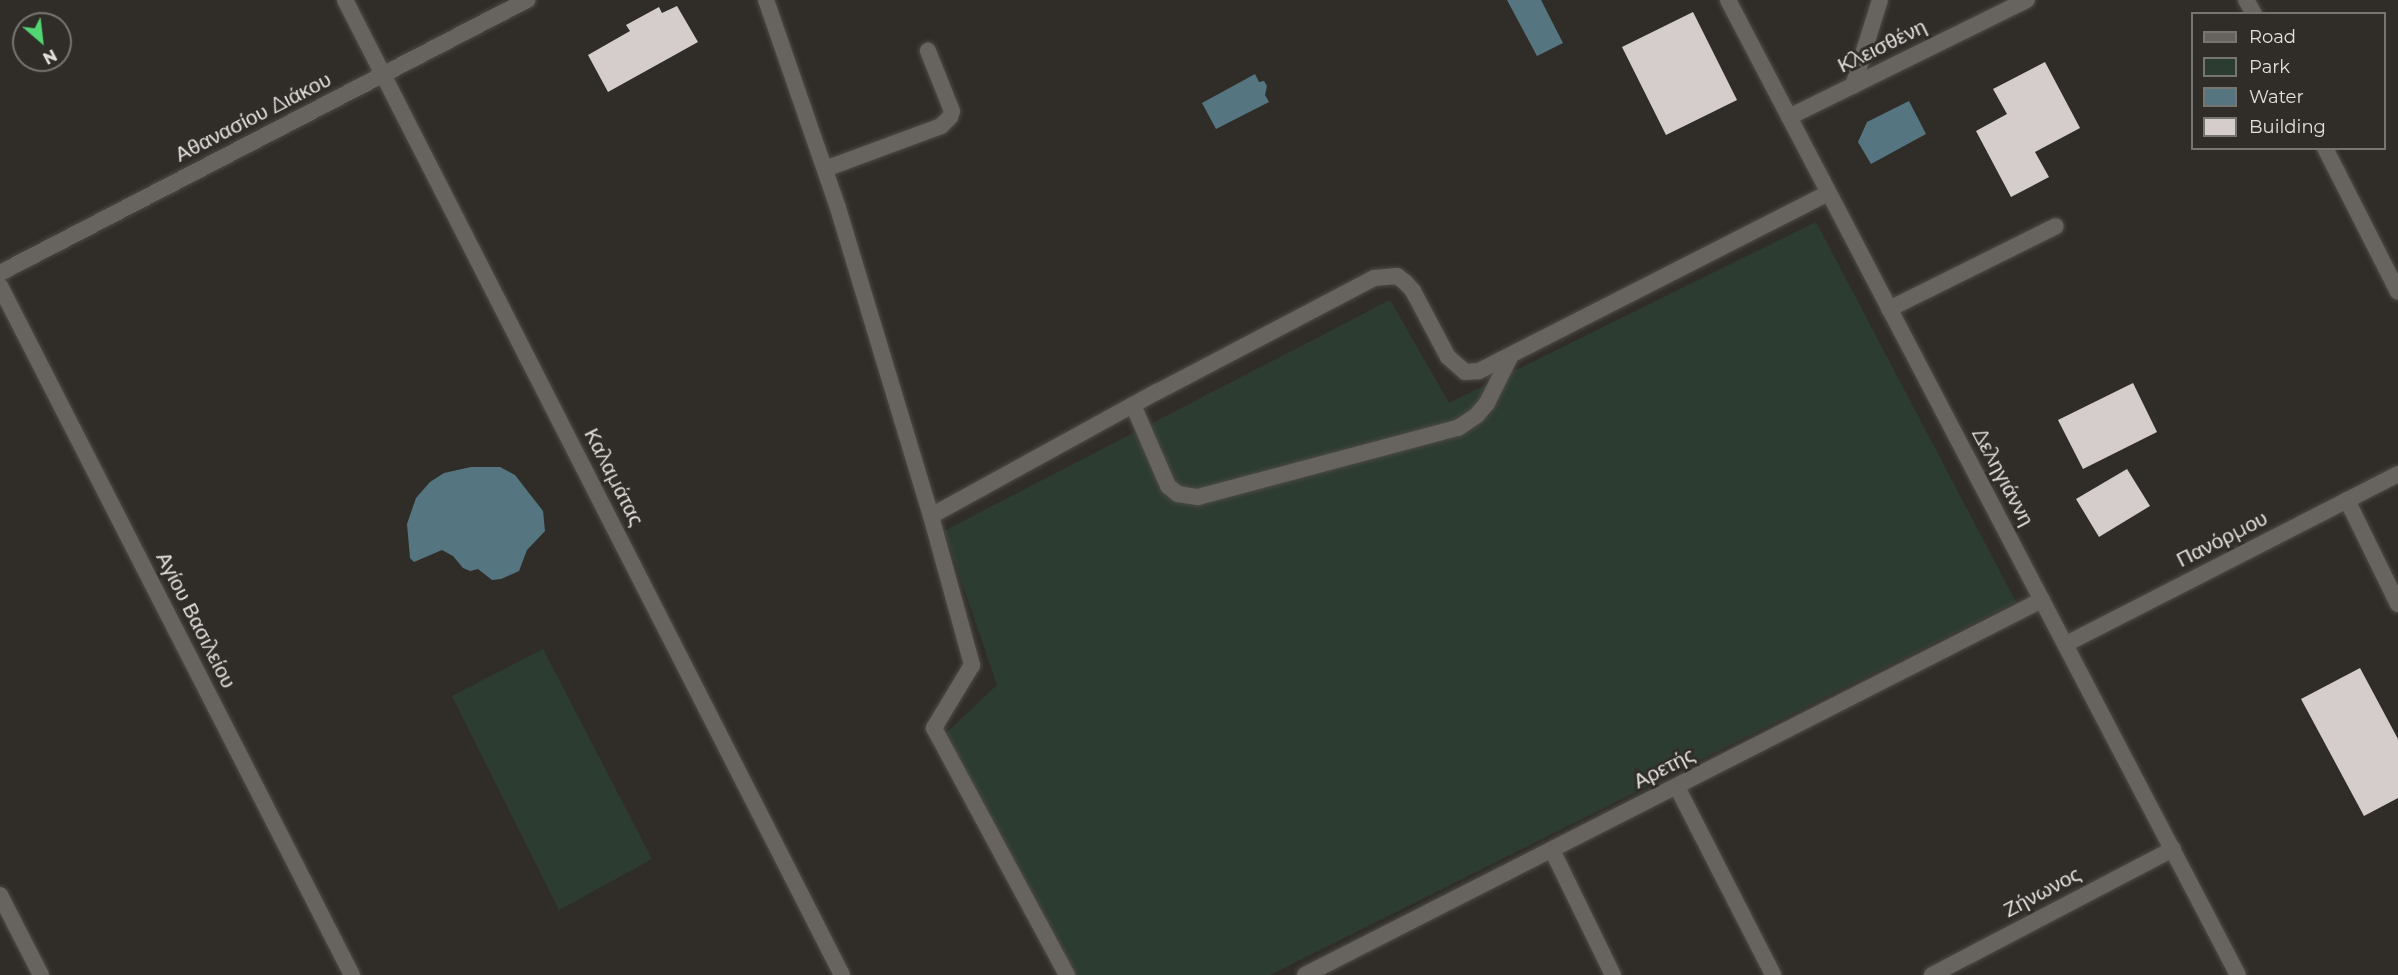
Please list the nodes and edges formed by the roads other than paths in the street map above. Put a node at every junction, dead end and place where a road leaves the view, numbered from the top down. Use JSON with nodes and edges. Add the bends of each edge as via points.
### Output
{"nodes":[{"id":1,"x":345,"y":0,"type":"edge"},
{"id":2,"x":527,"y":0,"type":"edge"},
{"id":3,"x":766,"y":0,"type":"edge"},
{"id":4,"x":1728,"y":0,"type":"edge"},
{"id":5,"x":1880,"y":0,"type":"edge"},
{"id":6,"x":2027,"y":0,"type":"edge"},
{"id":7,"x":928,"y":51,"type":"dead end"},
{"id":8,"x":385,"y":73,"type":"junction"},
{"id":9,"x":1853,"y":86,"type":"junction"},
{"id":10,"x":1789,"y":117,"type":"junction"},
{"id":11,"x":2326,"y":150,"type":"edge"},
{"id":12,"x":825,"y":169,"type":"junction"},
{"id":13,"x":1828,"y":193,"type":"junction"},
{"id":14,"x":2056,"y":226,"type":"dead end"},
{"id":15,"x":0,"y":273,"type":"edge"},
{"id":16,"x":0,"y":286,"type":"edge"},
{"id":17,"x":2398,"y":292,"type":"edge"},
{"id":18,"x":1889,"y":309,"type":"junction"},
{"id":19,"x":1510,"y":357,"type":"junction"},
{"id":20,"x":1133,"y":405,"type":"junction"},
{"id":21,"x":2398,"y":474,"type":"edge"},
{"id":22,"x":2348,"y":500,"type":"junction"},
{"id":23,"x":931,"y":516,"type":"junction"},
{"id":24,"x":2042,"y":600,"type":"junction"},
{"id":25,"x":2398,"y":604,"type":"edge"},
{"id":26,"x":2066,"y":645,"type":"junction"},
{"id":27,"x":1677,"y":786,"type":"junction"},
{"id":28,"x":2173,"y":849,"type":"junction"},
{"id":29,"x":1552,"y":850,"type":"junction"},
{"id":30,"x":0,"y":895,"type":"edge"},
{"id":31,"x":41,"y":975,"type":"edge"},
{"id":32,"x":352,"y":975,"type":"edge"},
{"id":33,"x":842,"y":975,"type":"edge"},
{"id":34,"x":1067,"y":975,"type":"edge"},
{"id":35,"x":1305,"y":975,"type":"edge"},
{"id":36,"x":1613,"y":975,"type":"edge"},
{"id":37,"x":1773,"y":975,"type":"edge"},
{"id":38,"x":1932,"y":975,"type":"edge"},
{"id":39,"x":2238,"y":975,"type":"edge"}],
"edges":[{"from":1,"to":8,"type":"street","name":"Καλαμάτας"},
{"from":2,"to":8,"type":"street","name":"Αθανασίου Διάκου"},
{"from":3,"to":12,"type":"street"},
{"from":4,"to":10,"type":"street","name":"Δεληγιάννη"},
{"from":5,"to":9,"type":"street"},
{"from":6,"to":9,"type":"street","name":"Κλεισθένη"},
{"from":7,"to":12,"type":"street","via":[[952,111],[950,117],[941,126]]},
{"from":8,"to":15,"type":"street","name":"Αθανασίου Διάκου"},
{"from":8,"to":33,"type":"street","name":"Καλαμάτας"},
{"from":9,"to":10,"type":"street","name":"Κλεισθένη"},
{"from":10,"to":13,"type":"street","name":"Δεληγιάννη"},
{"from":11,"to":17,"type":"street"},
{"from":12,"to":23,"type":"street"},
{"from":13,"to":18,"type":"street","name":"Δεληγιάννη"},
{"from":13,"to":19,"type":"street"},
{"from":14,"to":18,"type":"street"},
{"from":16,"to":32,"type":"street","name":"Αγίου Βασιλείου"},
{"from":18,"to":24,"type":"street","name":"Δεληγιάννη"},
{"from":19,"to":20,"type":"street","via":[[1479,371],[1466,372],[1448,357],[1413,291],[1396,276],[1384,275]]},
{"from":19,"to":20,"type":"street","via":[[1487,402],[1477,415],[1458,428],[1198,497],[1178,494],[1168,486]]},
{"from":20,"to":23,"type":"street"},
{"from":21,"to":22,"type":"street","name":"Πανόρμου"},
{"from":22,"to":25,"type":"street"},
{"from":22,"to":26,"type":"street","name":"Πανόρμου"},
{"from":23,"to":34,"type":"street","via":[[972,665],[934,728]]},
{"from":24,"to":26,"type":"street","name":"Δεληγιάννη"},
{"from":24,"to":27,"type":"street","name":"Αρετής"},
{"from":26,"to":28,"type":"street","name":"Δεληγιάννη"},
{"from":27,"to":29,"type":"street","name":"Αρετής"},
{"from":27,"to":37,"type":"street"},
{"from":28,"to":38,"type":"street","name":"Ζήνωνος"},
{"from":28,"to":39,"type":"street","name":"Δεληγιάννη"},
{"from":29,"to":35,"type":"street","name":"Αρετής"},
{"from":29,"to":36,"type":"street"},
{"from":30,"to":31,"type":"street"}]}
